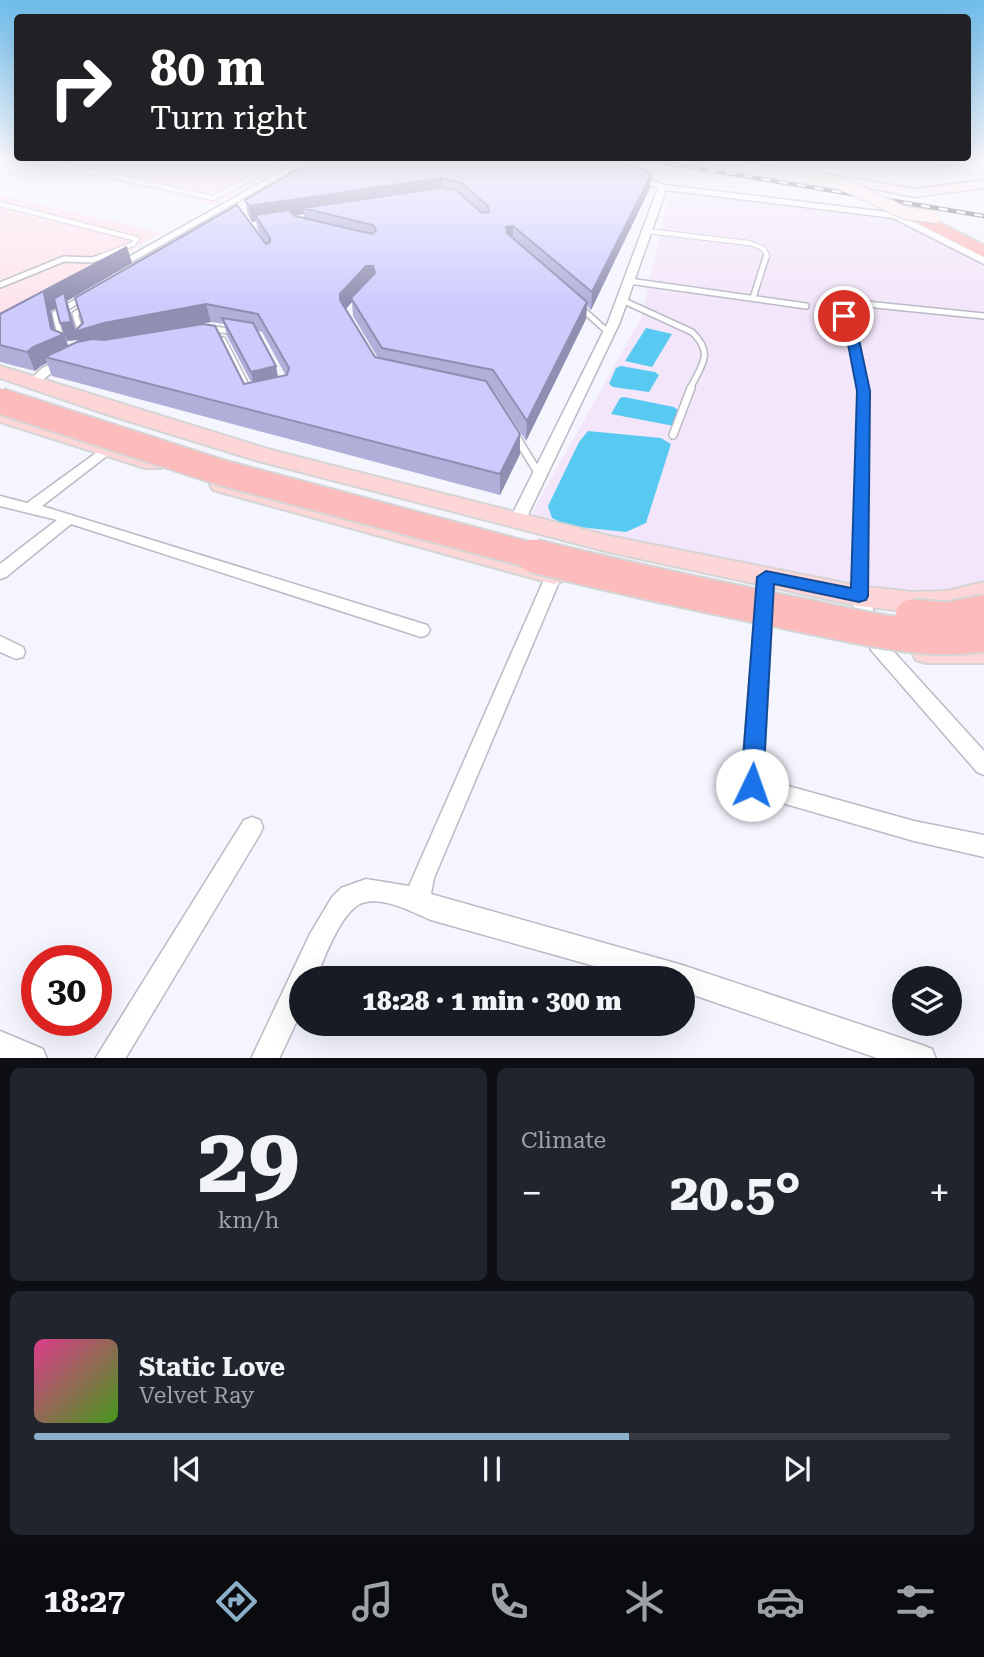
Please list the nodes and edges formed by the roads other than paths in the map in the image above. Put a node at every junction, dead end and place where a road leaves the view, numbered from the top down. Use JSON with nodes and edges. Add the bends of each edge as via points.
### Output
{"nodes":[{"id":1,"x":13,"y":207,"type":"edge"},
{"id":2,"x":221,"y":207,"type":"edge"},
{"id":3,"x":656,"y":207,"type":"edge"},
{"id":4,"x":826,"y":207,"type":"edge"},
{"id":5,"x":891,"y":207,"type":"edge"},
{"id":6,"x":916,"y":216,"type":"junction"},
{"id":7,"x":935,"y":218,"type":"joint"},
{"id":8,"x":647,"y":231,"type":"junction"},
{"id":9,"x":984,"y":245,"type":"edge"},
{"id":10,"x":984,"y":252,"type":"edge"},
{"id":11,"x":92,"y":260,"type":"junction"},
{"id":12,"x":984,"y":261,"type":"edge"},
{"id":13,"x":115,"y":267,"type":"junction"},
{"id":14,"x":103,"y":274,"type":"dead end"},
{"id":15,"x":629,"y":281,"type":"junction"},
{"id":16,"x":0,"y":285,"type":"edge"},
{"id":17,"x":80,"y":287,"type":"edge"},
{"id":18,"x":91,"y":293,"type":"edge"},
{"id":19,"x":753,"y":298,"type":"junction"},
{"id":20,"x":571,"y":299,"type":"edge"},
{"id":21,"x":97,"y":300,"type":"edge"},
{"id":22,"x":622,"y":300,"type":"junction"},
{"id":23,"x":806,"y":306,"type":"dead end"},
{"id":24,"x":45,"y":307,"type":"edge"},
{"id":25,"x":984,"y":316,"type":"edge"},
{"id":26,"x":199,"y":330,"type":"edge"},
{"id":27,"x":609,"y":333,"type":"junction"},
{"id":28,"x":248,"y":335,"type":"edge"},
{"id":29,"x":208,"y":337,"type":"edge"},
{"id":30,"x":84,"y":342,"type":"edge"},
{"id":31,"x":63,"y":346,"type":"edge"},
{"id":32,"x":77,"y":357,"type":"edge"},
{"id":33,"x":0,"y":372,"type":"edge"},
{"id":34,"x":32,"y":384,"type":"junction"},
{"id":35,"x":0,"y":388,"type":"edge"},
{"id":36,"x":252,"y":398,"type":"edge"},
{"id":37,"x":0,"y":401,"type":"edge"},
{"id":38,"x":0,"y":415,"type":"edge"},
{"id":39,"x":512,"y":429,"type":"edge"},
{"id":40,"x":673,"y":435,"type":"dead end"},
{"id":41,"x":107,"y":449,"type":"junction"},
{"id":42,"x":540,"y":475,"type":"junction"},
{"id":43,"x":0,"y":501,"type":"edge"},
{"id":44,"x":30,"y":508,"type":"junction"},
{"id":45,"x":69,"y":518,"type":"junction"},
{"id":46,"x":517,"y":522,"type":"junction"},
{"id":47,"x":0,"y":573,"type":"edge"},
{"id":48,"x":554,"y":575,"type":"junction"},
{"id":49,"x":766,"y":577,"type":"junction"},
{"id":50,"x":984,"y":591,"type":"edge"},
{"id":51,"x":859,"y":596,"type":"junction"},
{"id":52,"x":984,"y":612,"type":"edge"},
{"id":53,"x":764,"y":621,"type":"junction"},
{"id":54,"x":421,"y":630,"type":"dead end"},
{"id":55,"x":984,"y":635,"type":"edge"},
{"id":56,"x":877,"y":645,"type":"junction"},
{"id":57,"x":984,"y":652,"type":"edge"},
{"id":58,"x":984,"y":766,"type":"edge"},
{"id":59,"x":252,"y":827,"type":"dead end"},
{"id":60,"x":984,"y":846,"type":"edge"},
{"id":61,"x":418,"y":900,"type":"junction"},
{"id":62,"x":309,"y":966,"type":"edge"},
{"id":63,"x":639,"y":966,"type":"edge"},
{"id":64,"x":695,"y":983,"type":"edge"},
{"id":65,"x":289,"y":1009,"type":"edge"},
{"id":66,"x":0,"y":1045,"type":"edge"},
{"id":67,"x":881,"y":1051,"type":"edge"},
{"id":68,"x":31,"y":1058,"type":"edge"},
{"id":69,"x":110,"y":1058,"type":"edge"},
{"id":70,"x":265,"y":1058,"type":"edge"},
{"id":71,"x":917,"y":1058,"type":"edge"}],
"edges":[{"from":1,"to":11,"type":"lane","via":[[136,239]]},
{"from":2,"to":13,"type":"street"},
{"from":3,"to":8,"type":"street"},
{"from":4,"to":12,"type":"street","via":[[895,216]]},
{"from":5,"to":6,"type":"street","bridge":true},
{"from":6,"to":7,"type":"street","bridge":true},
{"from":6,"to":10,"type":"highway"},
{"from":7,"to":9,"type":"highway"},
{"from":8,"to":15,"type":"street"},
{"from":8,"to":19,"type":"lane","via":[[763,248],[766,254]]},
{"from":11,"to":13,"type":"lane"},
{"from":11,"to":16,"type":"lane","via":[[64,258]]},
{"from":13,"to":14,"type":"street"},
{"from":15,"to":19,"type":"lane"},
{"from":15,"to":22,"type":"street"},
{"from":17,"to":24,"type":"street"},
{"from":18,"to":31,"type":"lane","via":[[55,314]]},
{"from":19,"to":23,"type":"lane"},
{"from":20,"to":27,"type":"lane"},
{"from":21,"to":30,"type":"lane","via":[[75,313]]},
{"from":22,"to":27,"type":"street"},
{"from":22,"to":40,"type":"lane","via":[[692,332],[706,353]]},
{"from":25,"to":51,"type":"lane","via":[[856,303],[845,309],[863,391]]},
{"from":26,"to":28,"type":"lane","via":[[211,327]]},
{"from":27,"to":42,"type":"street"},
{"from":29,"to":36,"type":"lane","via":[[223,341]]},
{"from":32,"to":34,"type":"street","via":[[46,371]]},
{"from":33,"to":34,"type":"main road"},
{"from":34,"to":46,"type":"main road","via":[[263,455]]},
{"from":35,"to":52,"type":"highway","bridge":true,"via":[[255,467],[545,542],[757,589],[902,615],[946,619]]},
{"from":37,"to":55,"type":"highway","bridge":true,"via":[[287,492],[561,563],[900,634],[955,639]]},
{"from":38,"to":41,"type":"main road"},
{"from":39,"to":42,"type":"lane"},
{"from":41,"to":44,"type":"street"},
{"from":41,"to":48,"type":"main road","via":[[343,520]]},
{"from":42,"to":46,"type":"street"},
{"from":43,"to":44,"type":"street"},
{"from":44,"to":45,"type":"street"},
{"from":45,"to":47,"type":"street"},
{"from":45,"to":54,"type":"street"},
{"from":46,"to":49,"type":"main road"},
{"from":48,"to":53,"type":"main road"},
{"from":48,"to":61,"type":"street","via":[[422,878]]},
{"from":49,"to":51,"type":"main road"},
{"from":49,"to":53,"type":"street"},
{"from":50,"to":51,"type":"main road","via":[[947,601]]},
{"from":51,"to":56,"type":"street"},
{"from":53,"to":56,"type":"main road"},
{"from":53,"to":60,"type":"street","via":[[752,785]]},
{"from":56,"to":57,"type":"main road","via":[[920,652]]},
{"from":56,"to":58,"type":"street"},
{"from":59,"to":69,"type":"street"},
{"from":61,"to":62,"type":"street","via":[[360,891],[348,897],[336,910]]},
{"from":61,"to":63,"type":"street","via":[[431,908]]},
{"from":64,"to":67,"type":"street"},
{"from":65,"to":70,"type":"street"},
{"from":66,"to":68,"type":"street"},
{"from":67,"to":71,"type":"street"}]}
